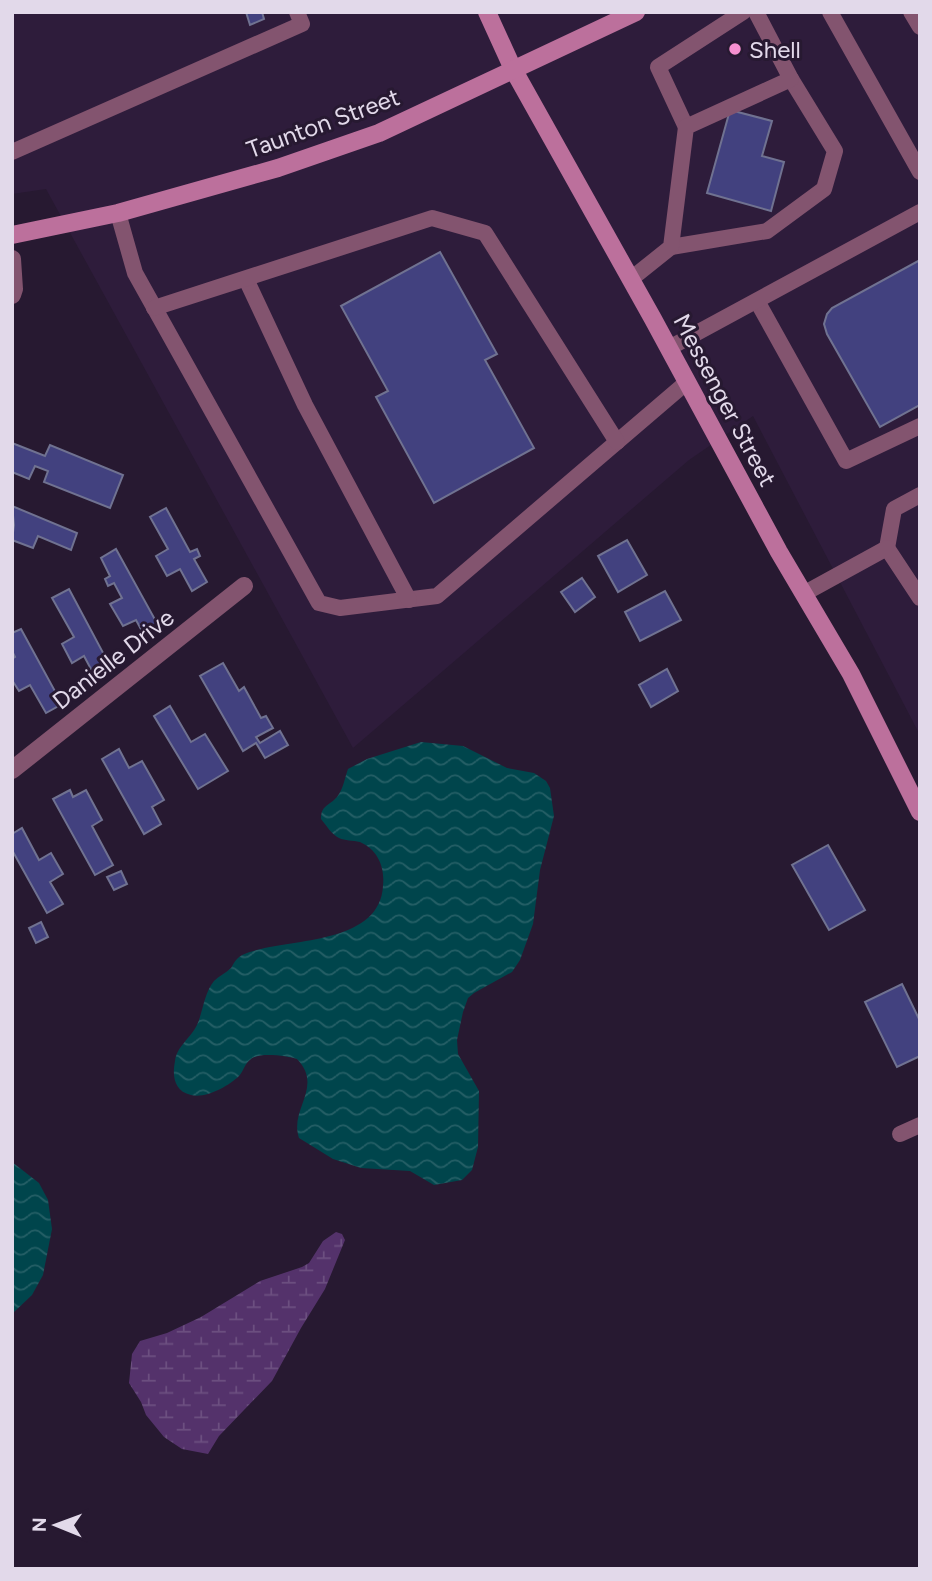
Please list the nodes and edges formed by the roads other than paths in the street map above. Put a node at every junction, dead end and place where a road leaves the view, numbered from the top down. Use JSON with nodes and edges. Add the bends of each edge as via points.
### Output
{"nodes":[{"id":1,"x":297,"y":12,"type":"edge"},
{"id":2,"x":486,"y":12,"type":"edge"},
{"id":3,"x":636,"y":12,"type":"edge"},
{"id":4,"x":743,"y":12,"type":"edge"},
{"id":5,"x":756,"y":12,"type":"edge"},
{"id":6,"x":830,"y":12,"type":"edge"},
{"id":7,"x":911,"y":12,"type":"edge"},
{"id":8,"x":920,"y":27,"type":"edge"},
{"id":9,"x":513,"y":69,"type":"junction"},
{"id":10,"x":791,"y":79,"type":"junction"},
{"id":11,"x":686,"y":127,"type":"junction"},
{"id":12,"x":12,"y":152,"type":"edge"},
{"id":13,"x":920,"y":172,"type":"edge"},
{"id":14,"x":920,"y":212,"type":"edge"},
{"id":15,"x":118,"y":214,"type":"junction"},
{"id":16,"x":12,"y":235,"type":"edge"},
{"id":17,"x":671,"y":247,"type":"junction"},
{"id":18,"x":12,"y":259,"type":"edge"},
{"id":19,"x":246,"y":279,"type":"junction"},
{"id":20,"x":631,"y":279,"type":"junction"},
{"id":21,"x":12,"y":295,"type":"edge"},
{"id":22,"x":757,"y":301,"type":"junction"},
{"id":23,"x":155,"y":308,"type":"junction"},
{"id":24,"x":669,"y":348,"type":"junction"},
{"id":25,"x":687,"y":382,"type":"junction"},
{"id":26,"x":920,"y":426,"type":"edge"},
{"id":27,"x":617,"y":442,"type":"junction"},
{"id":28,"x":920,"y":495,"type":"edge"},
{"id":29,"x":887,"y":548,"type":"junction"},
{"id":30,"x":244,"y":586,"type":"dead end"},
{"id":31,"x":805,"y":593,"type":"junction"},
{"id":32,"x":920,"y":598,"type":"edge"},
{"id":33,"x":409,"y":600,"type":"junction"},
{"id":34,"x":12,"y":770,"type":"edge"},
{"id":35,"x":920,"y":811,"type":"edge"},
{"id":36,"x":920,"y":1125,"type":"edge"},
{"id":37,"x":900,"y":1134,"type":"dead end"}],
"edges":[{"from":1,"to":12,"type":"lane","via":[[302,24]]},
{"from":2,"to":9,"type":"main road","name":"Messenger Street"},
{"from":3,"to":9,"type":"main road","name":"Taunton Street"},
{"from":4,"to":11,"type":"lane","via":[[658,67]]},
{"from":5,"to":10,"type":"lane"},
{"from":6,"to":13,"type":"lane"},
{"from":7,"to":8,"type":"lane"},
{"from":9,"to":15,"type":"main road","name":"Taunton Street","via":[[379,133]]},
{"from":9,"to":20,"type":"main road","name":"Messenger Street"},
{"from":10,"to":11,"type":"lane"},
{"from":10,"to":17,"type":"lane","via":[[835,151],[824,189],[766,231]]},
{"from":11,"to":17,"type":"lane"},
{"from":14,"to":22,"type":"lane"},
{"from":15,"to":16,"type":"main road","name":"Taunton Street"},
{"from":15,"to":23,"type":"lane","via":[[135,273]]},
{"from":17,"to":20,"type":"lane"},
{"from":18,"to":21,"type":"street"},
{"from":19,"to":23,"type":"lane"},
{"from":19,"to":27,"type":"lane","via":[[432,218],[485,233]]},
{"from":19,"to":33,"type":"lane","via":[[305,405]]},
{"from":20,"to":24,"type":"main road","name":"Messenger Street"},
{"from":22,"to":24,"type":"lane"},
{"from":22,"to":26,"type":"lane","via":[[846,461]]},
{"from":23,"to":33,"type":"lane","via":[[319,603],[340,608]]},
{"from":24,"to":25,"type":"main road","name":"Messenger Street"},
{"from":25,"to":27,"type":"lane"},
{"from":25,"to":31,"type":"main road","name":"Messenger Street"},
{"from":27,"to":33,"type":"lane","via":[[437,596]]},
{"from":28,"to":29,"type":"lane","via":[[894,509]]},
{"from":29,"to":31,"type":"lane"},
{"from":29,"to":32,"type":"lane"},
{"from":30,"to":34,"type":"street","name":"Danielle Drive"},
{"from":31,"to":35,"type":"main road","name":"Messenger Street"},
{"from":36,"to":37,"type":"lane"}]}
